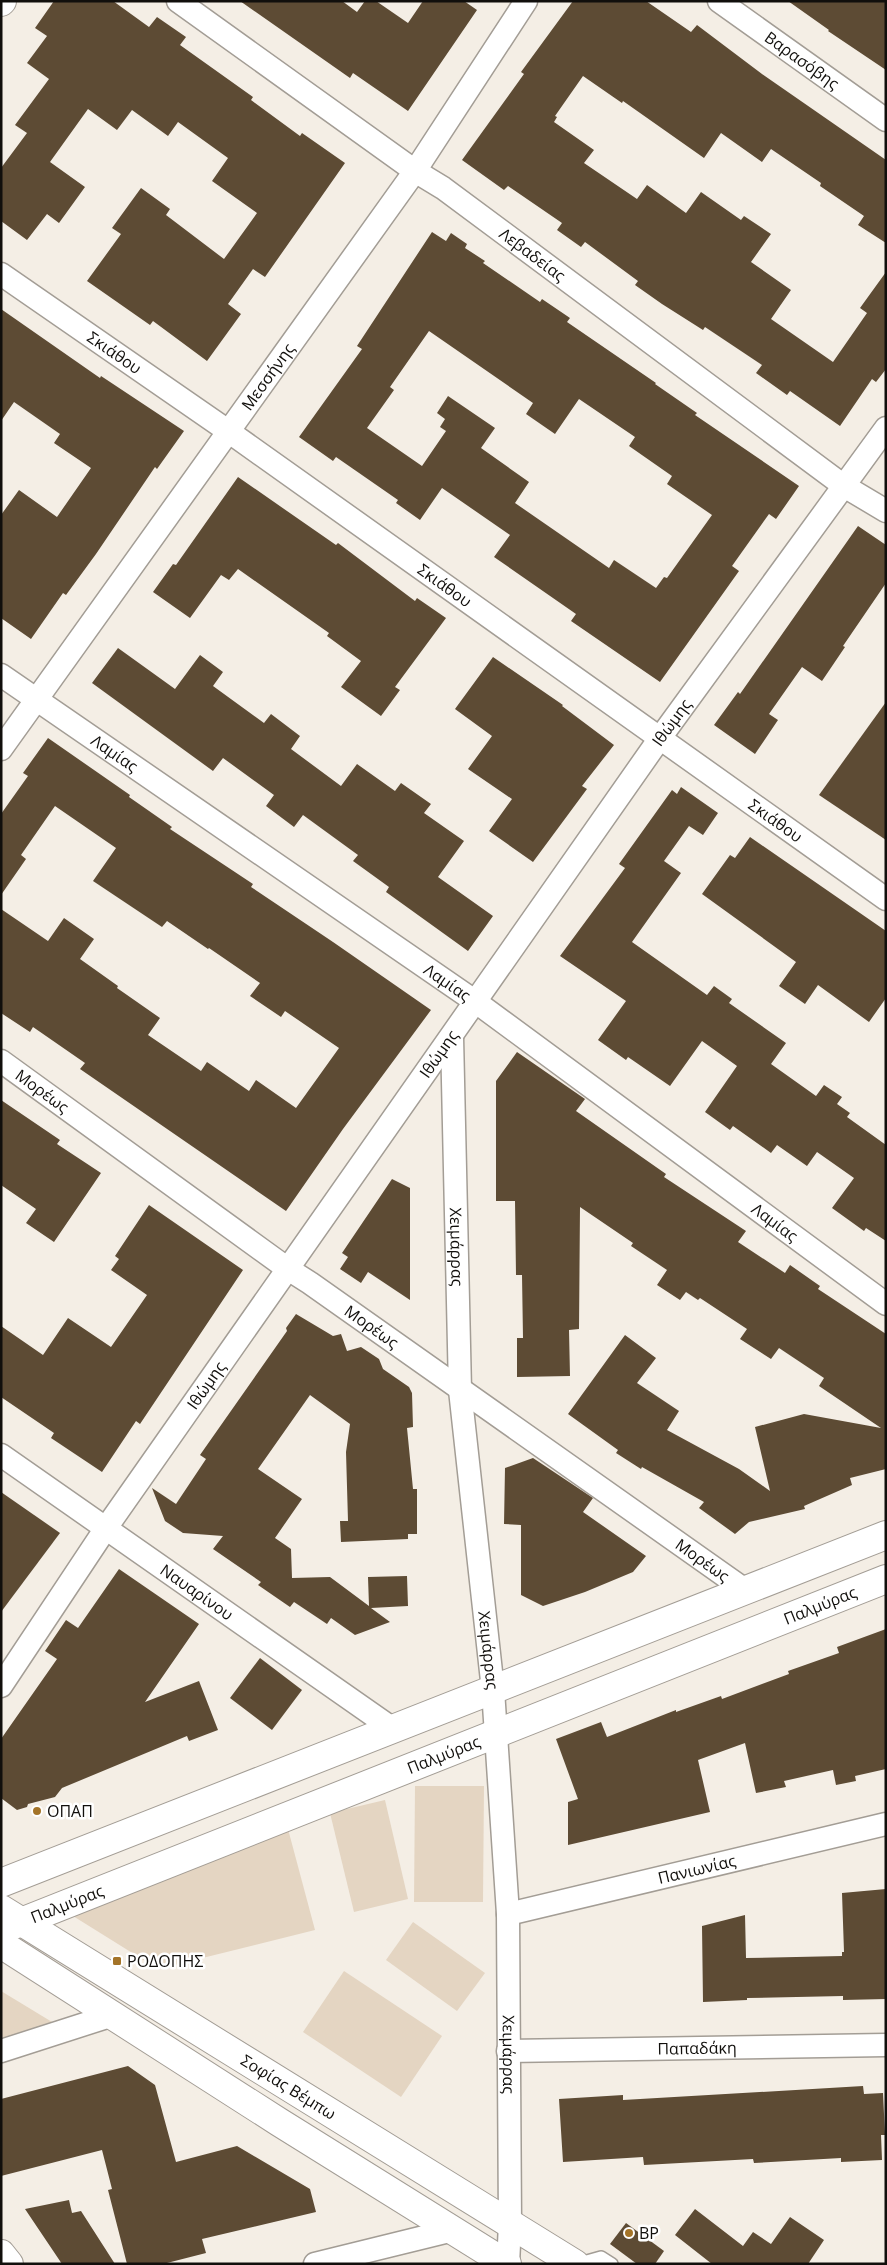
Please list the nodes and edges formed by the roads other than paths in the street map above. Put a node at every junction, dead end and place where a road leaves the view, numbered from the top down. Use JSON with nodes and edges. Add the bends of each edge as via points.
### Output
{"nodes":[{"id":1,"x":178,"y":1,"type":"edge"},
{"id":2,"x":526,"y":1,"type":"edge"},
{"id":3,"x":719,"y":1,"type":"edge"},
{"id":4,"x":886,"y":120,"type":"edge"},
{"id":5,"x":415,"y":171,"type":"junction"},
{"id":6,"x":1,"y":274,"type":"edge"},
{"id":7,"x":886,"y":428,"type":"edge"},
{"id":8,"x":228,"y":430,"type":"junction"},
{"id":9,"x":844,"y":486,"type":"junction"},
{"id":10,"x":886,"y":511,"type":"edge"},
{"id":11,"x":1,"y":675,"type":"edge"},
{"id":12,"x":37,"y":700,"type":"junction"},
{"id":13,"x":660,"y":738,"type":"junction"},
{"id":14,"x":1,"y":749,"type":"edge"},
{"id":15,"x":886,"y":899,"type":"edge"},
{"id":16,"x":476,"y":1002,"type":"junction"},
{"id":17,"x":452,"y":1037,"type":"junction"},
{"id":18,"x":1,"y":1061,"type":"edge"},
{"id":19,"x":288,"y":1269,"type":"junction"},
{"id":20,"x":886,"y":1304,"type":"edge"},
{"id":21,"x":460,"y":1390,"type":"junction"},
{"id":22,"x":1,"y":1455,"type":"edge"},
{"id":23,"x":106,"y":1528,"type":"junction"},
{"id":24,"x":886,"y":1535,"type":"edge"},
{"id":25,"x":886,"y":1579,"type":"edge"},
{"id":26,"x":745,"y":1590,"type":"junction"},
{"id":27,"x":1,"y":1686,"type":"edge"},
{"id":28,"x":493,"y":1690,"type":"junction"},
{"id":29,"x":393,"y":1729,"type":"junction"},
{"id":30,"x":496,"y":1733,"type":"junction"},
{"id":31,"x":886,"y":1824,"type":"edge"},
{"id":32,"x":1,"y":1883,"type":"edge"},
{"id":33,"x":508,"y":1914,"type":"junction"},
{"id":34,"x":8,"y":1920,"type":"edge"},
{"id":35,"x":1,"y":1944,"type":"edge"},
{"id":36,"x":113,"y":2014,"type":"junction"},
{"id":37,"x":886,"y":2045,"type":"edge"},
{"id":38,"x":1,"y":2051,"type":"edge"},
{"id":39,"x":508,"y":2051,"type":"junction"},
{"id":40,"x":510,"y":2224,"type":"junction"},
{"id":41,"x":453,"y":2230,"type":"junction"},
{"id":42,"x":1,"y":2254,"type":"edge"},
{"id":43,"x":9,"y":2264,"type":"edge"},
{"id":44,"x":315,"y":2264,"type":"edge"},
{"id":45,"x":508,"y":2264,"type":"edge"},
{"id":46,"x":575,"y":2264,"type":"edge"},
{"id":47,"x":612,"y":2264,"type":"edge"}],
"edges":[{"from":1,"to":5,"type":"street","name":"Λεβαδείας"},
{"from":2,"to":5,"type":"street","name":"Μεσσήνης"},
{"from":3,"to":4,"type":"street","name":"Βαρασόβης"},
{"from":5,"to":8,"type":"street","name":"Μεσσήνης"},
{"from":5,"to":9,"type":"street","name":"Λεβαδείας","via":[[443,188]]},
{"from":6,"to":8,"type":"street","name":"Σκιάθου"},
{"from":7,"to":9,"type":"street","name":"Ιθώμης"},
{"from":8,"to":12,"type":"street","name":"Μεσσήνης"},
{"from":8,"to":13,"type":"street","name":"Σκιάθου"},
{"from":9,"to":10,"type":"street","name":"Λεβαδείας"},
{"from":9,"to":13,"type":"street","name":"Ιθώμης"},
{"from":11,"to":12,"type":"street","name":"Λαμίας"},
{"from":12,"to":14,"type":"street","name":"Μεσσήνης"},
{"from":12,"to":16,"type":"street","name":"Λαμίας"},
{"from":13,"to":15,"type":"street","name":"Σκιάθου"},
{"from":13,"to":16,"type":"street","name":"Ιθώμης"},
{"from":16,"to":17,"type":"street","name":"Ιθώμης"},
{"from":16,"to":20,"type":"street","name":"Λαμίας"},
{"from":17,"to":19,"type":"street","name":"Ιθώμης"},
{"from":17,"to":21,"type":"street","name":"Χειμάρρας"},
{"from":18,"to":19,"type":"street","name":"Μορέως"},
{"from":19,"to":21,"type":"street","name":"Μορέως"},
{"from":19,"to":23,"type":"street","name":"Ιθώμης"},
{"from":21,"to":26,"type":"street","name":"Μορέως"},
{"from":21,"to":28,"type":"street","name":"Χειμάρρας"},
{"from":22,"to":23,"type":"street","name":"Ναυαρίνου"},
{"from":23,"to":27,"type":"street","name":"Ιθώμης"},
{"from":23,"to":29,"type":"street","name":"Ναυαρίνου"},
{"from":24,"to":26,"type":"main road"},
{"from":25,"to":30,"type":"main road","name":"Παλμύρας"},
{"from":26,"to":28,"type":"main road"},
{"from":28,"to":29,"type":"main road"},
{"from":28,"to":30,"type":"street","name":"Χειμάρρας"},
{"from":29,"to":32,"type":"main road"},
{"from":30,"to":33,"type":"street","name":"Χειμάρρας"},
{"from":30,"to":34,"type":"main road","name":"Παλμύρας"},
{"from":31,"to":33,"type":"street","name":"Πανιωνίας"},
{"from":33,"to":39,"type":"street","name":"Χειμάρρας"},
{"from":34,"to":40,"type":"main road","name":"Σοφίας Βέμπω"},
{"from":35,"to":36,"type":"main road","name":"Σοφίας Βέμπω"},
{"from":36,"to":38,"type":"street"},
{"from":36,"to":41,"type":"main road","name":"Σοφίας Βέμπω"},
{"from":37,"to":39,"type":"street","name":"Παπαδάκη"},
{"from":39,"to":40,"type":"street","name":"Χειμάρρας"},
{"from":40,"to":45,"type":"street","name":"Χειμάρρας"},
{"from":40,"to":46,"type":"main road","name":"Σοφίας Βέμπω"},
{"from":41,"to":44,"type":"street"},
{"from":41,"to":45,"type":"main road","name":"Σοφίας Βέμπω"},
{"from":42,"to":43,"type":"main road"},
{"from":46,"to":47,"type":"lane","via":[[601,2257]]}]}
